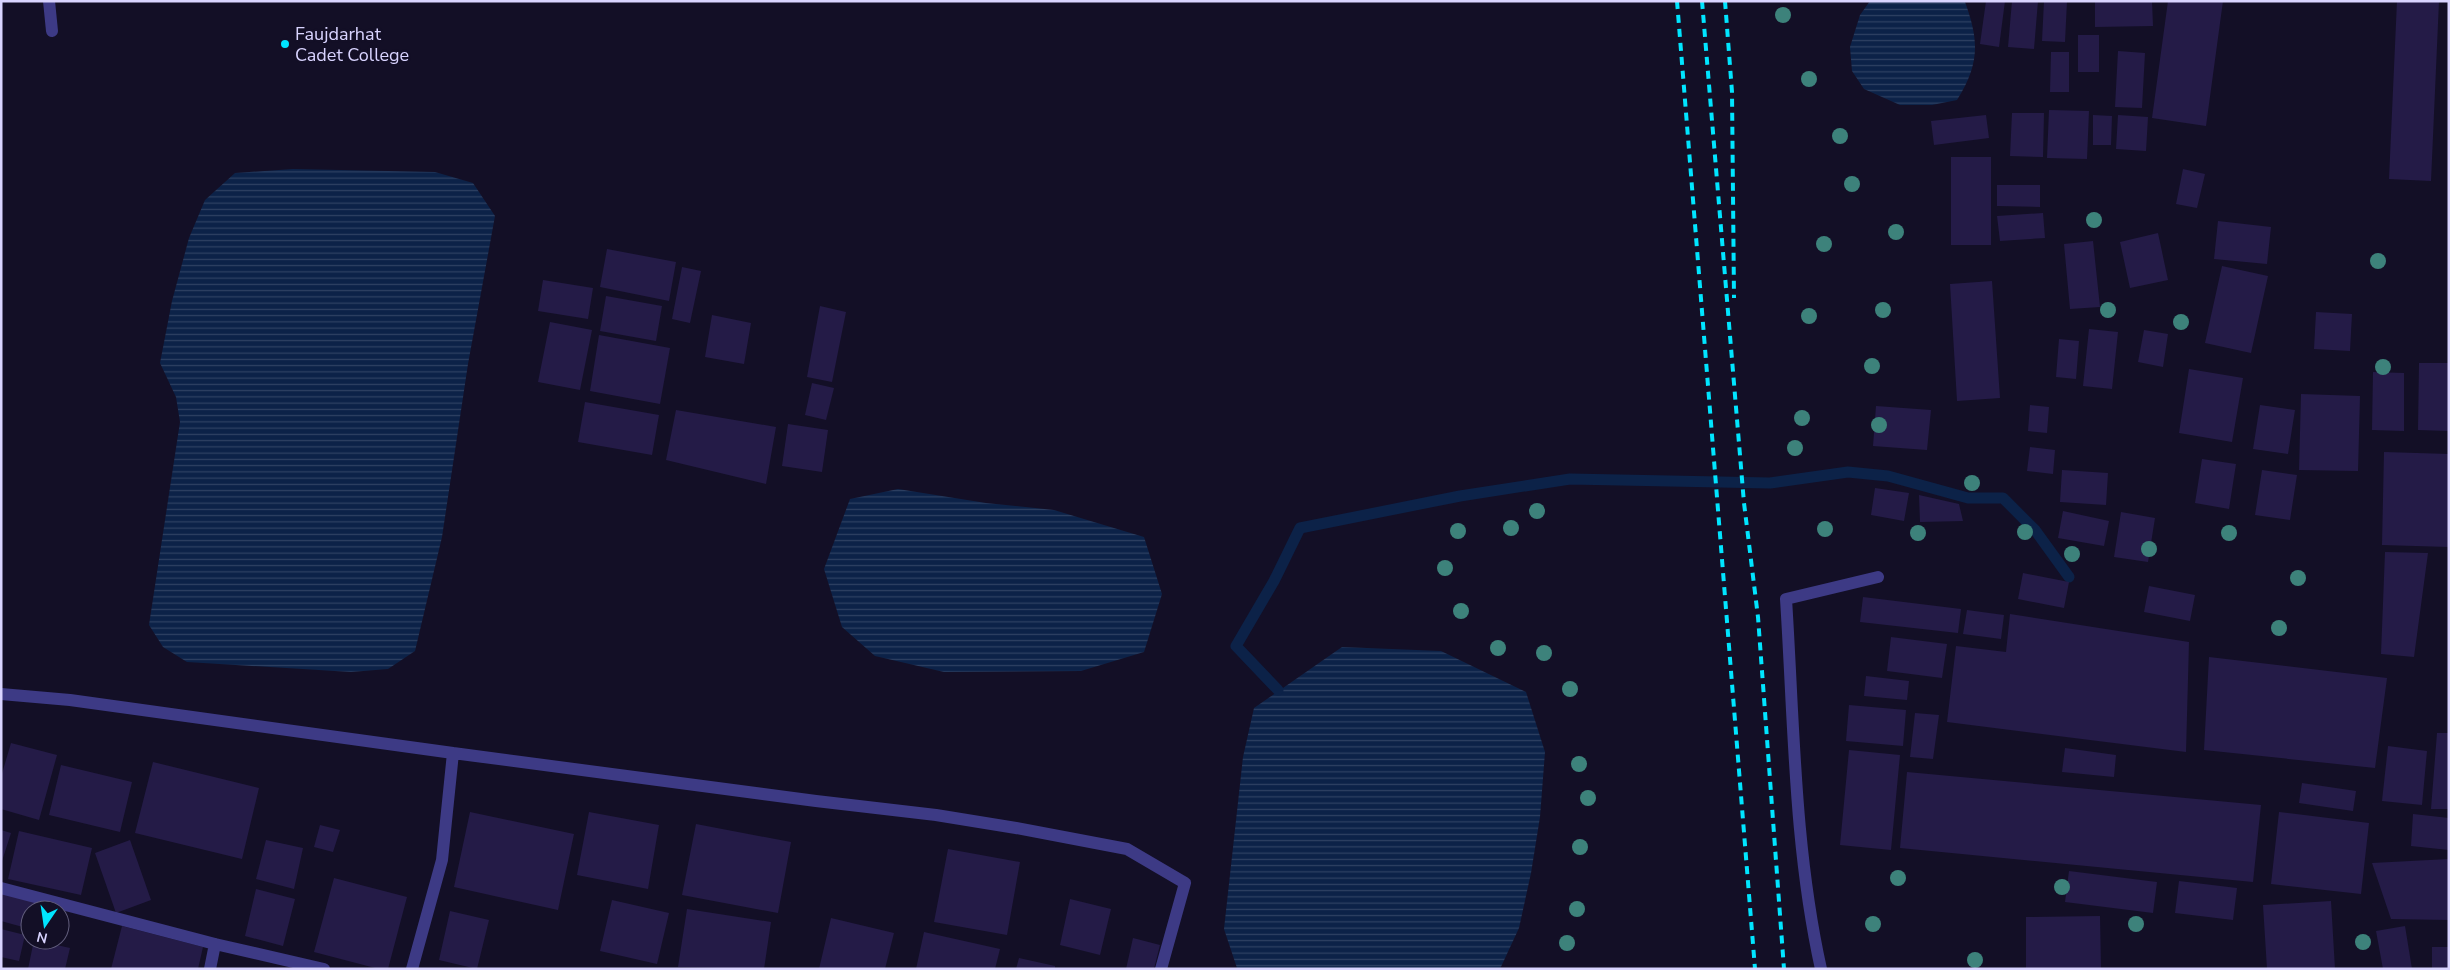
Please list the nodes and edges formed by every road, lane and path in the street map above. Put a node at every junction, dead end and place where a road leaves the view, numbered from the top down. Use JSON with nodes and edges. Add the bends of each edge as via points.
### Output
{"nodes":[{"id":1,"x":49,"y":1,"type":"edge"},
{"id":2,"x":52,"y":30,"type":"dead end"},
{"id":3,"x":1878,"y":577,"type":"dead end"},
{"id":4,"x":1,"y":694,"type":"edge"},
{"id":5,"x":453,"y":753,"type":"junction"},
{"id":6,"x":1,"y":888,"type":"edge"},
{"id":7,"x":216,"y":944,"type":"junction"},
{"id":8,"x":210,"y":969,"type":"edge"},
{"id":9,"x":324,"y":969,"type":"edge"},
{"id":10,"x":412,"y":969,"type":"edge"},
{"id":11,"x":1160,"y":969,"type":"edge"},
{"id":12,"x":1820,"y":969,"type":"edge"}],
"edges":[{"from":1,"to":2,"type":"street"},
{"from":3,"to":12,"type":"street","via":[[1786,599],[1798,824],[1810,923]]},
{"from":4,"to":5,"type":"street","via":[[70,700]]},
{"from":5,"to":10,"type":"street","via":[[442,860]]},
{"from":5,"to":11,"type":"street","via":[[936,815],[1127,850],[1185,883]]},
{"from":6,"to":7,"type":"street"},
{"from":7,"to":8,"type":"street"},
{"from":7,"to":9,"type":"street"}]}
